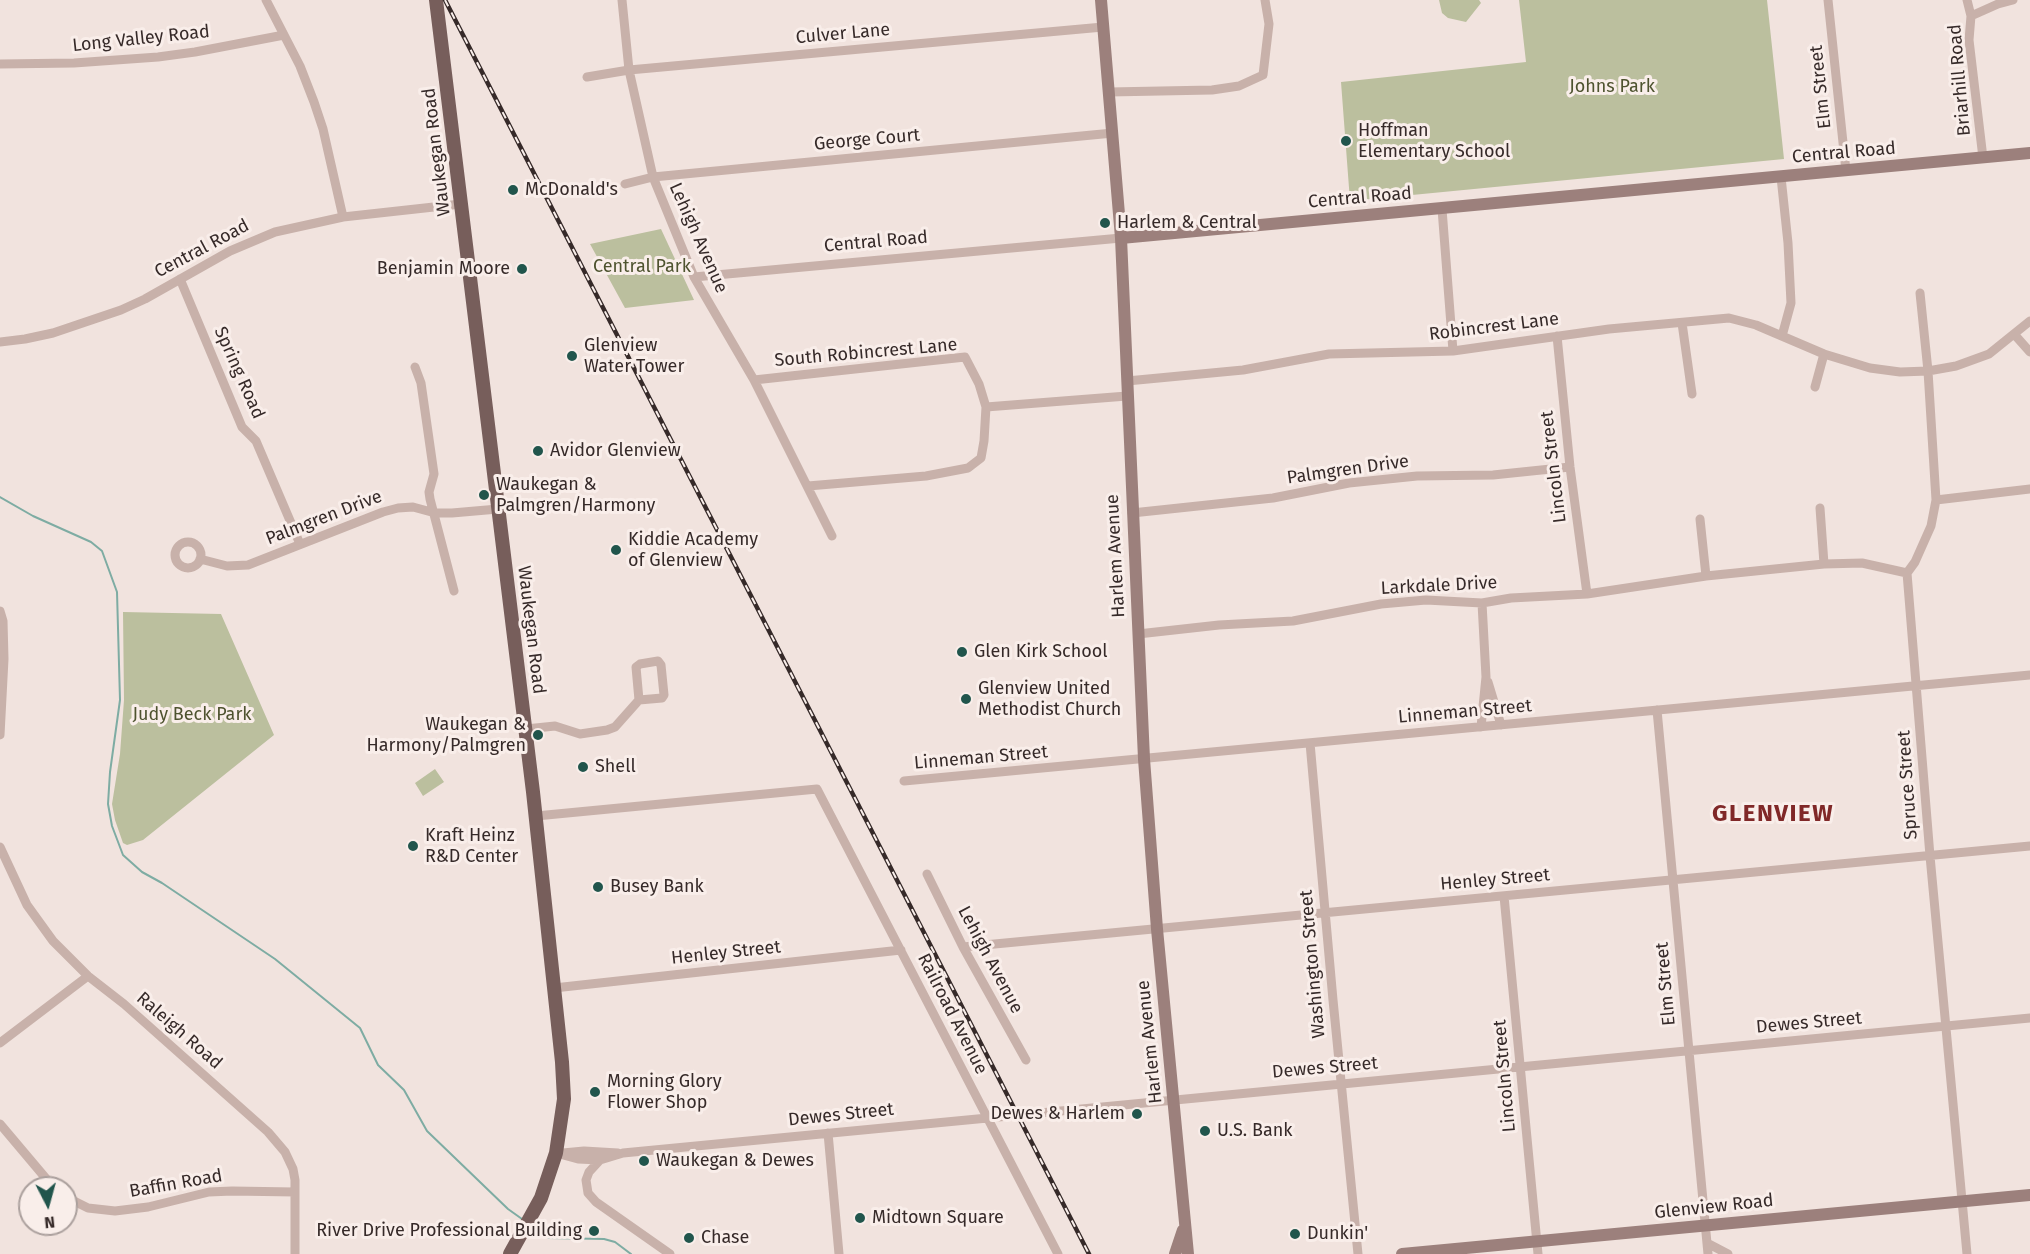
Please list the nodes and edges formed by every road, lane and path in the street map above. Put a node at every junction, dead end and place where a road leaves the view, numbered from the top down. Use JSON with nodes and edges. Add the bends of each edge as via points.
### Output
{"nodes":[{"id":1,"x":266,"y":0,"type":"edge"},
{"id":2,"x":436,"y":0,"type":"edge"},
{"id":3,"x":622,"y":0,"type":"edge"},
{"id":4,"x":1101,"y":0,"type":"edge"},
{"id":5,"x":1265,"y":0,"type":"edge"},
{"id":6,"x":1828,"y":0,"type":"edge"},
{"id":7,"x":1967,"y":0,"type":"edge"},
{"id":8,"x":2013,"y":0,"type":"edge"},
{"id":9,"x":1971,"y":16,"type":"junction"},
{"id":10,"x":1103,"y":27,"type":"junction"},
{"id":11,"x":284,"y":34,"type":"junction"},
{"id":12,"x":0,"y":64,"type":"edge"},
{"id":13,"x":629,"y":70,"type":"junction"},
{"id":14,"x":587,"y":77,"type":"dead end"},
{"id":15,"x":1109,"y":92,"type":"junction"},
{"id":16,"x":1113,"y":133,"type":"junction"},
{"id":17,"x":2030,"y":153,"type":"edge"},
{"id":18,"x":1983,"y":158,"type":"junction"},
{"id":19,"x":1846,"y":171,"type":"junction"},
{"id":20,"x":653,"y":177,"type":"junction"},
{"id":21,"x":1781,"y":177,"type":"junction"},
{"id":22,"x":625,"y":184,"type":"dead end"},
{"id":23,"x":461,"y":204,"type":"junction"},
{"id":24,"x":1442,"y":208,"type":"junction"},
{"id":25,"x":343,"y":217,"type":"junction"},
{"id":26,"x":1121,"y":238,"type":"junction"},
{"id":27,"x":693,"y":277,"type":"junction"},
{"id":28,"x":180,"y":279,"type":"junction"},
{"id":29,"x":1920,"y":293,"type":"dead end"},
{"id":30,"x":2030,"y":321,"type":"edge"},
{"id":31,"x":1682,"y":323,"type":"junction"},
{"id":32,"x":2014,"y":334,"type":"junction"},
{"id":33,"x":1557,"y":336,"type":"junction"},
{"id":34,"x":1782,"y":336,"type":"junction"},
{"id":35,"x":0,"y":342,"type":"edge"},
{"id":36,"x":1453,"y":351,"type":"junction"},
{"id":37,"x":2030,"y":352,"type":"edge"},
{"id":38,"x":1824,"y":354,"type":"junction"},
{"id":39,"x":415,"y":367,"type":"dead end"},
{"id":40,"x":1928,"y":371,"type":"junction"},
{"id":41,"x":754,"y":380,"type":"junction"},
{"id":42,"x":1126,"y":381,"type":"junction"},
{"id":43,"x":1815,"y":387,"type":"dead end"},
{"id":44,"x":1692,"y":394,"type":"dead end"},
{"id":45,"x":1127,"y":396,"type":"junction"},
{"id":46,"x":986,"y":407,"type":"junction"},
{"id":47,"x":1570,"y":467,"type":"junction"},
{"id":48,"x":808,"y":486,"type":"junction"},
{"id":49,"x":2030,"y":489,"type":"edge"},
{"id":50,"x":1936,"y":500,"type":"junction"},
{"id":51,"x":1820,"y":508,"type":"dead end"},
{"id":52,"x":498,"y":509,"type":"junction"},
{"id":53,"x":435,"y":513,"type":"junction"},
{"id":54,"x":1132,"y":513,"type":"junction"},
{"id":55,"x":1700,"y":519,"type":"dead end"},
{"id":56,"x":831,"y":536,"type":"dead end"},
{"id":57,"x":300,"y":544,"type":"junction"},
{"id":58,"x":200,"y":559,"type":"dead end"},
{"id":59,"x":1824,"y":564,"type":"junction"},
{"id":60,"x":1907,"y":573,"type":"junction"},
{"id":61,"x":1706,"y":576,"type":"junction"},
{"id":62,"x":454,"y":591,"type":"dead end"},
{"id":63,"x":1587,"y":594,"type":"junction"},
{"id":64,"x":1482,"y":603,"type":"junction"},
{"id":65,"x":0,"y":611,"type":"edge"},
{"id":66,"x":1138,"y":634,"type":"junction"},
{"id":67,"x":2030,"y":675,"type":"edge"},
{"id":68,"x":1486,"y":677,"type":"junction"},
{"id":69,"x":1917,"y":686,"type":"junction"},
{"id":70,"x":639,"y":700,"type":"junction"},
{"id":71,"x":1657,"y":710,"type":"junction"},
{"id":72,"x":1501,"y":725,"type":"junction"},
{"id":73,"x":1481,"y":727,"type":"junction"},
{"id":74,"x":526,"y":729,"type":"junction"},
{"id":75,"x":0,"y":735,"type":"edge"},
{"id":76,"x":1310,"y":743,"type":"junction"},
{"id":77,"x":1144,"y":759,"type":"junction"},
{"id":78,"x":904,"y":782,"type":"dead end"},
{"id":79,"x":536,"y":816,"type":"junction"},
{"id":80,"x":2030,"y":846,"type":"edge"},
{"id":81,"x":0,"y":847,"type":"edge"},
{"id":82,"x":1930,"y":856,"type":"junction"},
{"id":83,"x":927,"y":874,"type":"dead end"},
{"id":84,"x":1673,"y":880,"type":"junction"},
{"id":85,"x":1504,"y":896,"type":"junction"},
{"id":86,"x":1326,"y":913,"type":"junction"},
{"id":87,"x":1157,"y":929,"type":"junction"},
{"id":88,"x":963,"y":947,"type":"junction"},
{"id":89,"x":901,"y":950,"type":"junction"},
{"id":90,"x":88,"y":976,"type":"junction"},
{"id":91,"x":554,"y":988,"type":"junction"},
{"id":92,"x":2030,"y":1018,"type":"edge"},
{"id":93,"x":1946,"y":1026,"type":"junction"},
{"id":94,"x":0,"y":1043,"type":"edge"},
{"id":95,"x":1688,"y":1051,"type":"junction"},
{"id":96,"x":1026,"y":1060,"type":"dead end"},
{"id":97,"x":1521,"y":1067,"type":"junction"},
{"id":98,"x":1341,"y":1084,"type":"junction"},
{"id":99,"x":1173,"y":1099,"type":"junction"},
{"id":100,"x":987,"y":1118,"type":"junction"},
{"id":101,"x":0,"y":1124,"type":"edge"},
{"id":102,"x":828,"y":1133,"type":"junction"},
{"id":103,"x":623,"y":1153,"type":"junction"},
{"id":104,"x":556,"y":1154,"type":"junction"},
{"id":105,"x":600,"y":1160,"type":"junction"},
{"id":106,"x":44,"y":1176,"type":"edge"},
{"id":107,"x":295,"y":1192,"type":"junction"},
{"id":108,"x":2030,"y":1195,"type":"edge"},
{"id":109,"x":1961,"y":1201,"type":"junction"},
{"id":110,"x":78,"y":1203,"type":"edge"},
{"id":111,"x":1185,"y":1220,"type":"junction"},
{"id":112,"x":1705,"y":1226,"type":"junction"},
{"id":113,"x":1707,"y":1243,"type":"junction"},
{"id":114,"x":1537,"y":1248,"type":"edge"},
{"id":115,"x":295,"y":1254,"type":"edge"},
{"id":116,"x":510,"y":1254,"type":"edge"},
{"id":117,"x":670,"y":1254,"type":"edge"},
{"id":118,"x":839,"y":1254,"type":"edge"},
{"id":119,"x":1058,"y":1254,"type":"edge"},
{"id":120,"x":1175,"y":1254,"type":"edge"},
{"id":121,"x":1188,"y":1254,"type":"edge"},
{"id":122,"x":1358,"y":1254,"type":"edge"},
{"id":123,"x":1402,"y":1254,"type":"edge"},
{"id":124,"x":1708,"y":1254,"type":"edge"},
{"id":125,"x":1728,"y":1254,"type":"edge"},
{"id":126,"x":1967,"y":1254,"type":"edge"}],
"edges":[{"from":1,"to":11,"type":"street"},
{"from":2,"to":23,"type":"main road","name":"Waukegan Road"},
{"from":3,"to":13,"type":"street","name":"Lehigh Avenue"},
{"from":4,"to":10,"type":"main road","name":"Harlem Avenue"},
{"from":5,"to":15,"type":"street","via":[[1269,24],[1263,75],[1239,86],[1212,90]]},
{"from":6,"to":19,"type":"street","name":"Elm Street"},
{"from":7,"to":9,"type":"street","name":"Briarhill Road"},
{"from":8,"to":9,"type":"street"},
{"from":9,"to":18,"type":"street","name":"Briarhill Road","via":[[1969,40]]},
{"from":10,"to":13,"type":"street","name":"Culver Lane"},
{"from":10,"to":15,"type":"main road","name":"Harlem Avenue"},
{"from":11,"to":12,"type":"street","name":"Long Valley Road","via":[[158,57]]},
{"from":11,"to":25,"type":"street","via":[[323,129]]},
{"from":13,"to":14,"type":"street","name":"Culver Lane"},
{"from":13,"to":20,"type":"street","name":"Lehigh Avenue"},
{"from":15,"to":16,"type":"main road","name":"Harlem Avenue"},
{"from":16,"to":20,"type":"street","name":"George Court"},
{"from":16,"to":26,"type":"main road","name":"Harlem Avenue"},
{"from":17,"to":18,"type":"main road","name":"Central Road"},
{"from":18,"to":19,"type":"main road","name":"Central Road"},
{"from":19,"to":21,"type":"main road","name":"Central Road"},
{"from":20,"to":22,"type":"street","name":"George Court"},
{"from":20,"to":27,"type":"street","name":"Lehigh Avenue"},
{"from":21,"to":24,"type":"main road","name":"Central Road"},
{"from":21,"to":34,"type":"street","via":[[1791,303]]},
{"from":23,"to":25,"type":"street","name":"Central Road"},
{"from":23,"to":52,"type":"main road","name":"Waukegan Road"},
{"from":24,"to":26,"type":"main road","name":"Central Road"},
{"from":24,"to":36,"type":"street"},
{"from":25,"to":28,"type":"street","name":"Central Road","via":[[275,232]]},
{"from":26,"to":27,"type":"street","name":"Central Road"},
{"from":26,"to":42,"type":"main road","name":"Harlem Avenue"},
{"from":27,"to":41,"type":"street","name":"Lehigh Avenue"},
{"from":28,"to":35,"type":"street","name":"Central Road","via":[[121,310],[73,328]]},
{"from":28,"to":57,"type":"street","name":"Spring Road","via":[[242,427],[256,441]]},
{"from":29,"to":40,"type":"street"},
{"from":30,"to":32,"type":"street","name":"Robincrest Lane"},
{"from":31,"to":33,"type":"street","name":"Robincrest Lane"},
{"from":31,"to":34,"type":"street","name":"Robincrest Lane","via":[[1729,318]]},
{"from":31,"to":44,"type":"street"},
{"from":32,"to":37,"type":"street"},
{"from":32,"to":40,"type":"street","name":"Robincrest Lane","via":[[1989,354]]},
{"from":33,"to":36,"type":"street","name":"Robincrest Lane"},
{"from":33,"to":47,"type":"street","name":"Lincoln Street"},
{"from":34,"to":38,"type":"street","name":"Robincrest Lane"},
{"from":36,"to":42,"type":"street","name":"Robincrest Lane","via":[[1329,354],[1243,370]]},
{"from":38,"to":40,"type":"street","name":"Robincrest Lane","via":[[1870,368]]},
{"from":38,"to":43,"type":"street"},
{"from":39,"to":53,"type":"street","via":[[431,451],[434,474],[429,492]]},
{"from":40,"to":50,"type":"street"},
{"from":41,"to":46,"type":"street","name":"South Robincrest Lane","via":[[965,357]]},
{"from":41,"to":48,"type":"street","name":"Lehigh Avenue"},
{"from":42,"to":45,"type":"main road","name":"Harlem Avenue"},
{"from":45,"to":46,"type":"street"},
{"from":45,"to":54,"type":"main road","name":"Harlem Avenue"},
{"from":46,"to":48,"type":"street","via":[[981,458],[968,468],[926,476]]},
{"from":47,"to":54,"type":"street","name":"Palmgren Drive","via":[[1360,482],[1272,498]]},
{"from":47,"to":63,"type":"street","name":"Lincoln Street"},
{"from":48,"to":56,"type":"street","name":"Lehigh Avenue"},
{"from":49,"to":50,"type":"street"},
{"from":50,"to":60,"type":"street","via":[[1931,526]]},
{"from":51,"to":59,"type":"street"},
{"from":52,"to":53,"type":"street","name":"Palmgren Drive"},
{"from":52,"to":74,"type":"main road","name":"Waukegan Road"},
{"from":53,"to":57,"type":"street","name":"Palmgren Drive","via":[[398,508]]},
{"from":53,"to":62,"type":"street"},
{"from":54,"to":66,"type":"main road","name":"Harlem Avenue"},
{"from":55,"to":61,"type":"street"},
{"from":57,"to":58,"type":"street","name":"Palmgren Drive","via":[[248,565],[228,566]]},
{"from":59,"to":60,"type":"street","name":"Larkdale Drive","via":[[1862,563]]},
{"from":59,"to":61,"type":"street","name":"Larkdale Drive"},
{"from":60,"to":69,"type":"street","name":"Spruce Street"},
{"from":61,"to":63,"type":"street","name":"Larkdale Drive"},
{"from":63,"to":64,"type":"street","name":"Larkdale Drive"},
{"from":64,"to":66,"type":"street","name":"Larkdale Drive","via":[[1426,600],[1381,604],[1293,621]]},
{"from":64,"to":68,"type":"street"},
{"from":65,"to":75,"type":"street","via":[[4,659]]},
{"from":66,"to":77,"type":"main road","name":"Harlem Avenue"},
{"from":67,"to":69,"type":"street","name":"Linneman Street"},
{"from":68,"to":72,"type":"street"},
{"from":68,"to":73,"type":"street"},
{"from":69,"to":71,"type":"street","name":"Linneman Street"},
{"from":69,"to":82,"type":"street","name":"Spruce Street"},
{"from":70,"to":70,"type":"street","via":[[664,695],[658,662],[640,663],[636,667]]},
{"from":70,"to":74,"type":"street","via":[[621,721],[607,730],[575,733],[555,726]]},
{"from":71,"to":72,"type":"street","name":"Linneman Street"},
{"from":71,"to":84,"type":"street","name":"Elm Street"},
{"from":72,"to":73,"type":"street","name":"Linneman Street"},
{"from":73,"to":76,"type":"street","name":"Linneman Street"},
{"from":74,"to":79,"type":"main road","name":"Waukegan Road"},
{"from":76,"to":77,"type":"street","name":"Linneman Street"},
{"from":76,"to":86,"type":"street","name":"Washington Street"},
{"from":77,"to":78,"type":"street","name":"Linneman Street"},
{"from":77,"to":87,"type":"main road","name":"Harlem Avenue"},
{"from":79,"to":89,"type":"street","name":"Railroad Avenue","via":[[816,789]]},
{"from":79,"to":91,"type":"main road","name":"Waukegan Road"},
{"from":80,"to":82,"type":"street","name":"Henley Street"},
{"from":81,"to":90,"type":"street","name":"Raleigh Road","via":[[39,924]]},
{"from":82,"to":84,"type":"street","name":"Henley Street"},
{"from":82,"to":93,"type":"street","name":"Spruce Street"},
{"from":83,"to":88,"type":"street","name":"Lehigh Avenue"},
{"from":84,"to":85,"type":"street","name":"Henley Street"},
{"from":84,"to":95,"type":"street","name":"Elm Street"},
{"from":85,"to":86,"type":"street","name":"Henley Street"},
{"from":85,"to":97,"type":"street","name":"Lincoln Street"},
{"from":86,"to":87,"type":"street","name":"Henley Street"},
{"from":86,"to":98,"type":"street","name":"Washington Street"},
{"from":87,"to":88,"type":"street","name":"Henley Street"},
{"from":87,"to":99,"type":"main road","name":"Harlem Avenue"},
{"from":88,"to":96,"type":"street","name":"Lehigh Avenue"},
{"from":89,"to":91,"type":"street","name":"Henley Street"},
{"from":89,"to":100,"type":"street","name":"Railroad Avenue"},
{"from":90,"to":94,"type":"street"},
{"from":90,"to":107,"type":"street","name":"Raleigh Road","via":[[268,1132],[290,1161]]},
{"from":91,"to":104,"type":"main road","name":"Waukegan Road","via":[[564,1100]]},
{"from":92,"to":93,"type":"street","name":"Dewes Street"},
{"from":93,"to":95,"type":"street","name":"Dewes Street"},
{"from":93,"to":109,"type":"street","name":"Spruce Street"},
{"from":95,"to":97,"type":"street","name":"Dewes Street"},
{"from":95,"to":112,"type":"street","name":"Elm Street"},
{"from":97,"to":98,"type":"street","name":"Dewes Street"},
{"from":97,"to":114,"type":"street","name":"Lincoln Street"},
{"from":98,"to":99,"type":"street","name":"Dewes Street"},
{"from":98,"to":122,"type":"street","name":"Washington Street"},
{"from":99,"to":100,"type":"street","name":"Dewes Street"},
{"from":99,"to":111,"type":"main road","name":"Harlem Avenue"},
{"from":100,"to":102,"type":"street","name":"Dewes Street"},
{"from":100,"to":119,"type":"street","name":"Railroad Avenue"},
{"from":101,"to":106,"type":"street"},
{"from":102,"to":103,"type":"street","name":"Dewes Street"},
{"from":102,"to":118,"type":"street"},
{"from":103,"to":104,"type":"street","name":"Dewes Street"},
{"from":103,"to":105,"type":"street","name":"Dewes Street"},
{"from":104,"to":105,"type":"street","name":"Dewes Street"},
{"from":104,"to":116,"type":"main road","name":"Waukegan Road","via":[[547,1184]]},
{"from":105,"to":117,"type":"street","via":[[586,1180],[588,1193]]},
{"from":107,"to":110,"type":"street","name":"Baffin Road","via":[[209,1192],[115,1211]]},
{"from":107,"to":115,"type":"street","name":"Raleigh Road"},
{"from":108,"to":109,"type":"main road","name":"Glenview Road"},
{"from":109,"to":112,"type":"main road","name":"Glenview Road"},
{"from":109,"to":126,"type":"street","name":"Spruce Street"},
{"from":111,"to":120,"type":"main road"},
{"from":111,"to":121,"type":"main road","name":"Harlem Avenue"},
{"from":112,"to":113,"type":"street","name":"Elm Street"},
{"from":112,"to":114,"type":"main road","name":"Glenview Road"},
{"from":113,"to":124,"type":"street","name":"Elm Street"},
{"from":113,"to":125,"type":"street"},
{"from":114,"to":123,"type":"main road","name":"Glenview Road"}]}
